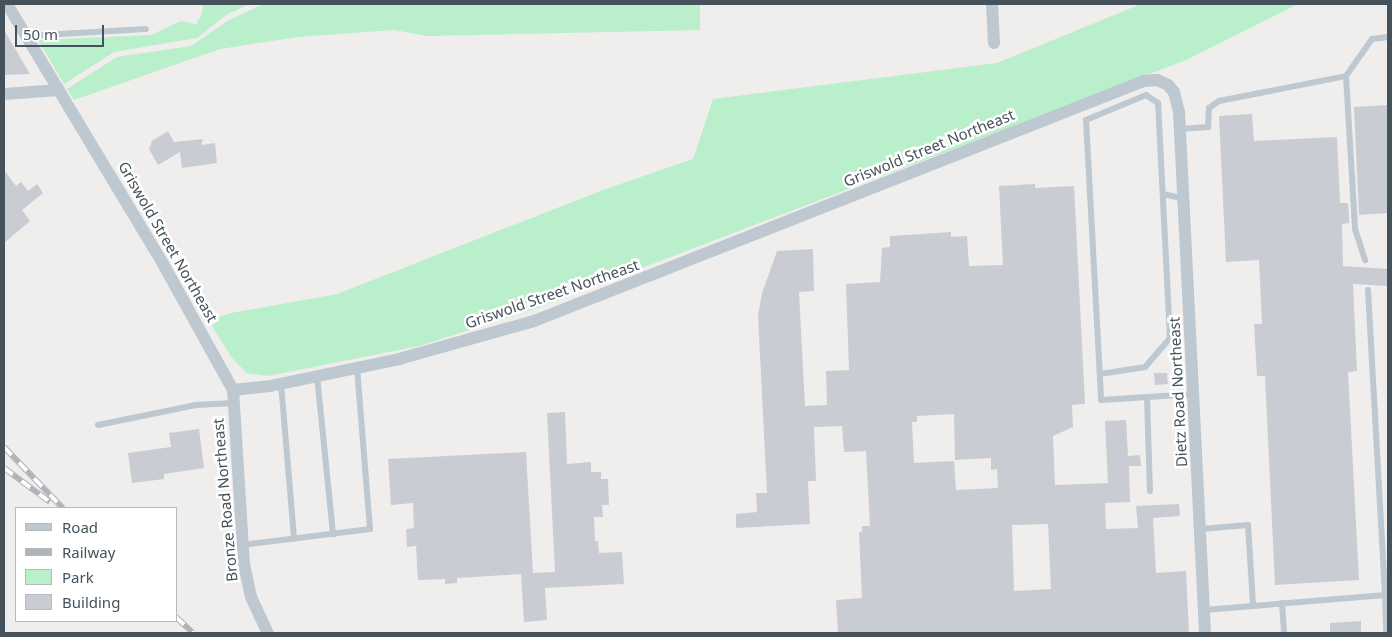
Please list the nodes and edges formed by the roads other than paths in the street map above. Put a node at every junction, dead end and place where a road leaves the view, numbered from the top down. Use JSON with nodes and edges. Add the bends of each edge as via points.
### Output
{"nodes":[{"id":1,"x":7,"y":4,"type":"edge"},
{"id":2,"x":992,"y":4,"type":"edge"},
{"id":3,"x":146,"y":28,"type":"dead end"},
{"id":4,"x":26,"y":36,"type":"junction"},
{"id":5,"x":1388,"y":37,"type":"edge"},
{"id":6,"x":994,"y":43,"type":"dead end"},
{"id":7,"x":1346,"y":76,"type":"junction"},
{"id":8,"x":60,"y":90,"type":"junction"},
{"id":9,"x":4,"y":94,"type":"edge"},
{"id":10,"x":1180,"y":129,"type":"junction"},
{"id":11,"x":1181,"y":149,"type":"joint"},
{"id":12,"x":1163,"y":194,"type":"junction"},
{"id":13,"x":1184,"y":200,"type":"junction"},
{"id":14,"x":1365,"y":260,"type":"dead end"},
{"id":15,"x":1368,"y":290,"type":"dead end"},
{"id":16,"x":357,"y":368,"type":"junction"},
{"id":17,"x":1100,"y":374,"type":"junction"},
{"id":18,"x":317,"y":376,"type":"junction"},
{"id":19,"x":282,"y":383,"type":"junction"},
{"id":20,"x":233,"y":390,"type":"junction"},
{"id":21,"x":1194,"y":394,"type":"junction"},
{"id":22,"x":1147,"y":397,"type":"junction"},
{"id":23,"x":234,"y":403,"type":"junction"},
{"id":24,"x":98,"y":425,"type":"dead end"},
{"id":25,"x":1150,"y":492,"type":"dead end"},
{"id":26,"x":1201,"y":529,"type":"junction"},
{"id":27,"x":333,"y":534,"type":"junction"},
{"id":28,"x":294,"y":538,"type":"junction"},
{"id":29,"x":242,"y":545,"type":"junction"},
{"id":30,"x":1386,"y":562,"type":"edge"},
{"id":31,"x":1385,"y":595,"type":"junction"},
{"id":32,"x":1282,"y":603,"type":"junction"},
{"id":33,"x":1252,"y":605,"type":"junction"},
{"id":34,"x":1204,"y":610,"type":"junction"},
{"id":35,"x":268,"y":633,"type":"edge"},
{"id":36,"x":1205,"y":633,"type":"edge"},
{"id":37,"x":1284,"y":633,"type":"edge"},
{"id":38,"x":1386,"y":633,"type":"edge"}],
"edges":[{"from":1,"to":4,"type":"street","name":"Griswold Street Northeast"},
{"from":2,"to":6,"type":"street"},
{"from":3,"to":4,"type":"lane"},
{"from":4,"to":8,"type":"street","name":"Griswold Street Northeast"},
{"from":5,"to":7,"type":"lane","via":[[1372,39]]},
{"from":7,"to":10,"type":"lane","via":[[1219,100],[1208,108],[1208,127]]},
{"from":7,"to":14,"type":"lane","via":[[1356,229]]},
{"from":8,"to":9,"type":"street"},
{"from":8,"to":20,"type":"street","name":"Griswold Street Northeast"},
{"from":10,"to":11,"type":"street","name":"Griswold Street Northeast"},
{"from":10,"to":16,"type":"street","name":"Griswold Street Northeast","via":[[1174,92],[1164,82],[1144,82],[534,321]]},
{"from":11,"to":13,"type":"street","name":"Dietz Road Northeast"},
{"from":12,"to":13,"type":"lane"},
{"from":12,"to":17,"type":"lane","via":[[1170,338],[1145,367]]},
{"from":12,"to":17,"type":"lane","via":[[1158,103],[1146,95],[1086,120]]},
{"from":13,"to":21,"type":"street","name":"Dietz Road Northeast"},
{"from":15,"to":30,"type":"lane"},
{"from":16,"to":18,"type":"street","name":"Griswold Street Northeast"},
{"from":16,"to":27,"type":"lane","via":[[370,529]]},
{"from":17,"to":22,"type":"lane","via":[[1101,400]]},
{"from":18,"to":19,"type":"street","name":"Griswold Street Northeast"},
{"from":18,"to":27,"type":"lane"},
{"from":19,"to":20,"type":"street","name":"Griswold Street Northeast"},
{"from":19,"to":28,"type":"lane"},
{"from":20,"to":23,"type":"street","name":"Bronze Road Northeast"},
{"from":21,"to":22,"type":"lane"},
{"from":21,"to":26,"type":"street","name":"Dietz Road Northeast"},
{"from":22,"to":25,"type":"lane"},
{"from":23,"to":24,"type":"lane","via":[[196,405]]},
{"from":23,"to":29,"type":"street","name":"Bronze Road Northeast"},
{"from":26,"to":33,"type":"lane","via":[[1248,525]]},
{"from":26,"to":34,"type":"street","name":"Dietz Road Northeast"},
{"from":27,"to":28,"type":"lane"},
{"from":28,"to":29,"type":"lane"},
{"from":29,"to":35,"type":"street","name":"Bronze Road Northeast","via":[[250,591]]},
{"from":30,"to":31,"type":"lane"},
{"from":31,"to":32,"type":"lane"},
{"from":31,"to":38,"type":"lane"},
{"from":32,"to":33,"type":"lane"},
{"from":32,"to":37,"type":"lane"},
{"from":33,"to":34,"type":"lane"},
{"from":34,"to":36,"type":"street","name":"Dietz Road Northeast"}]}
